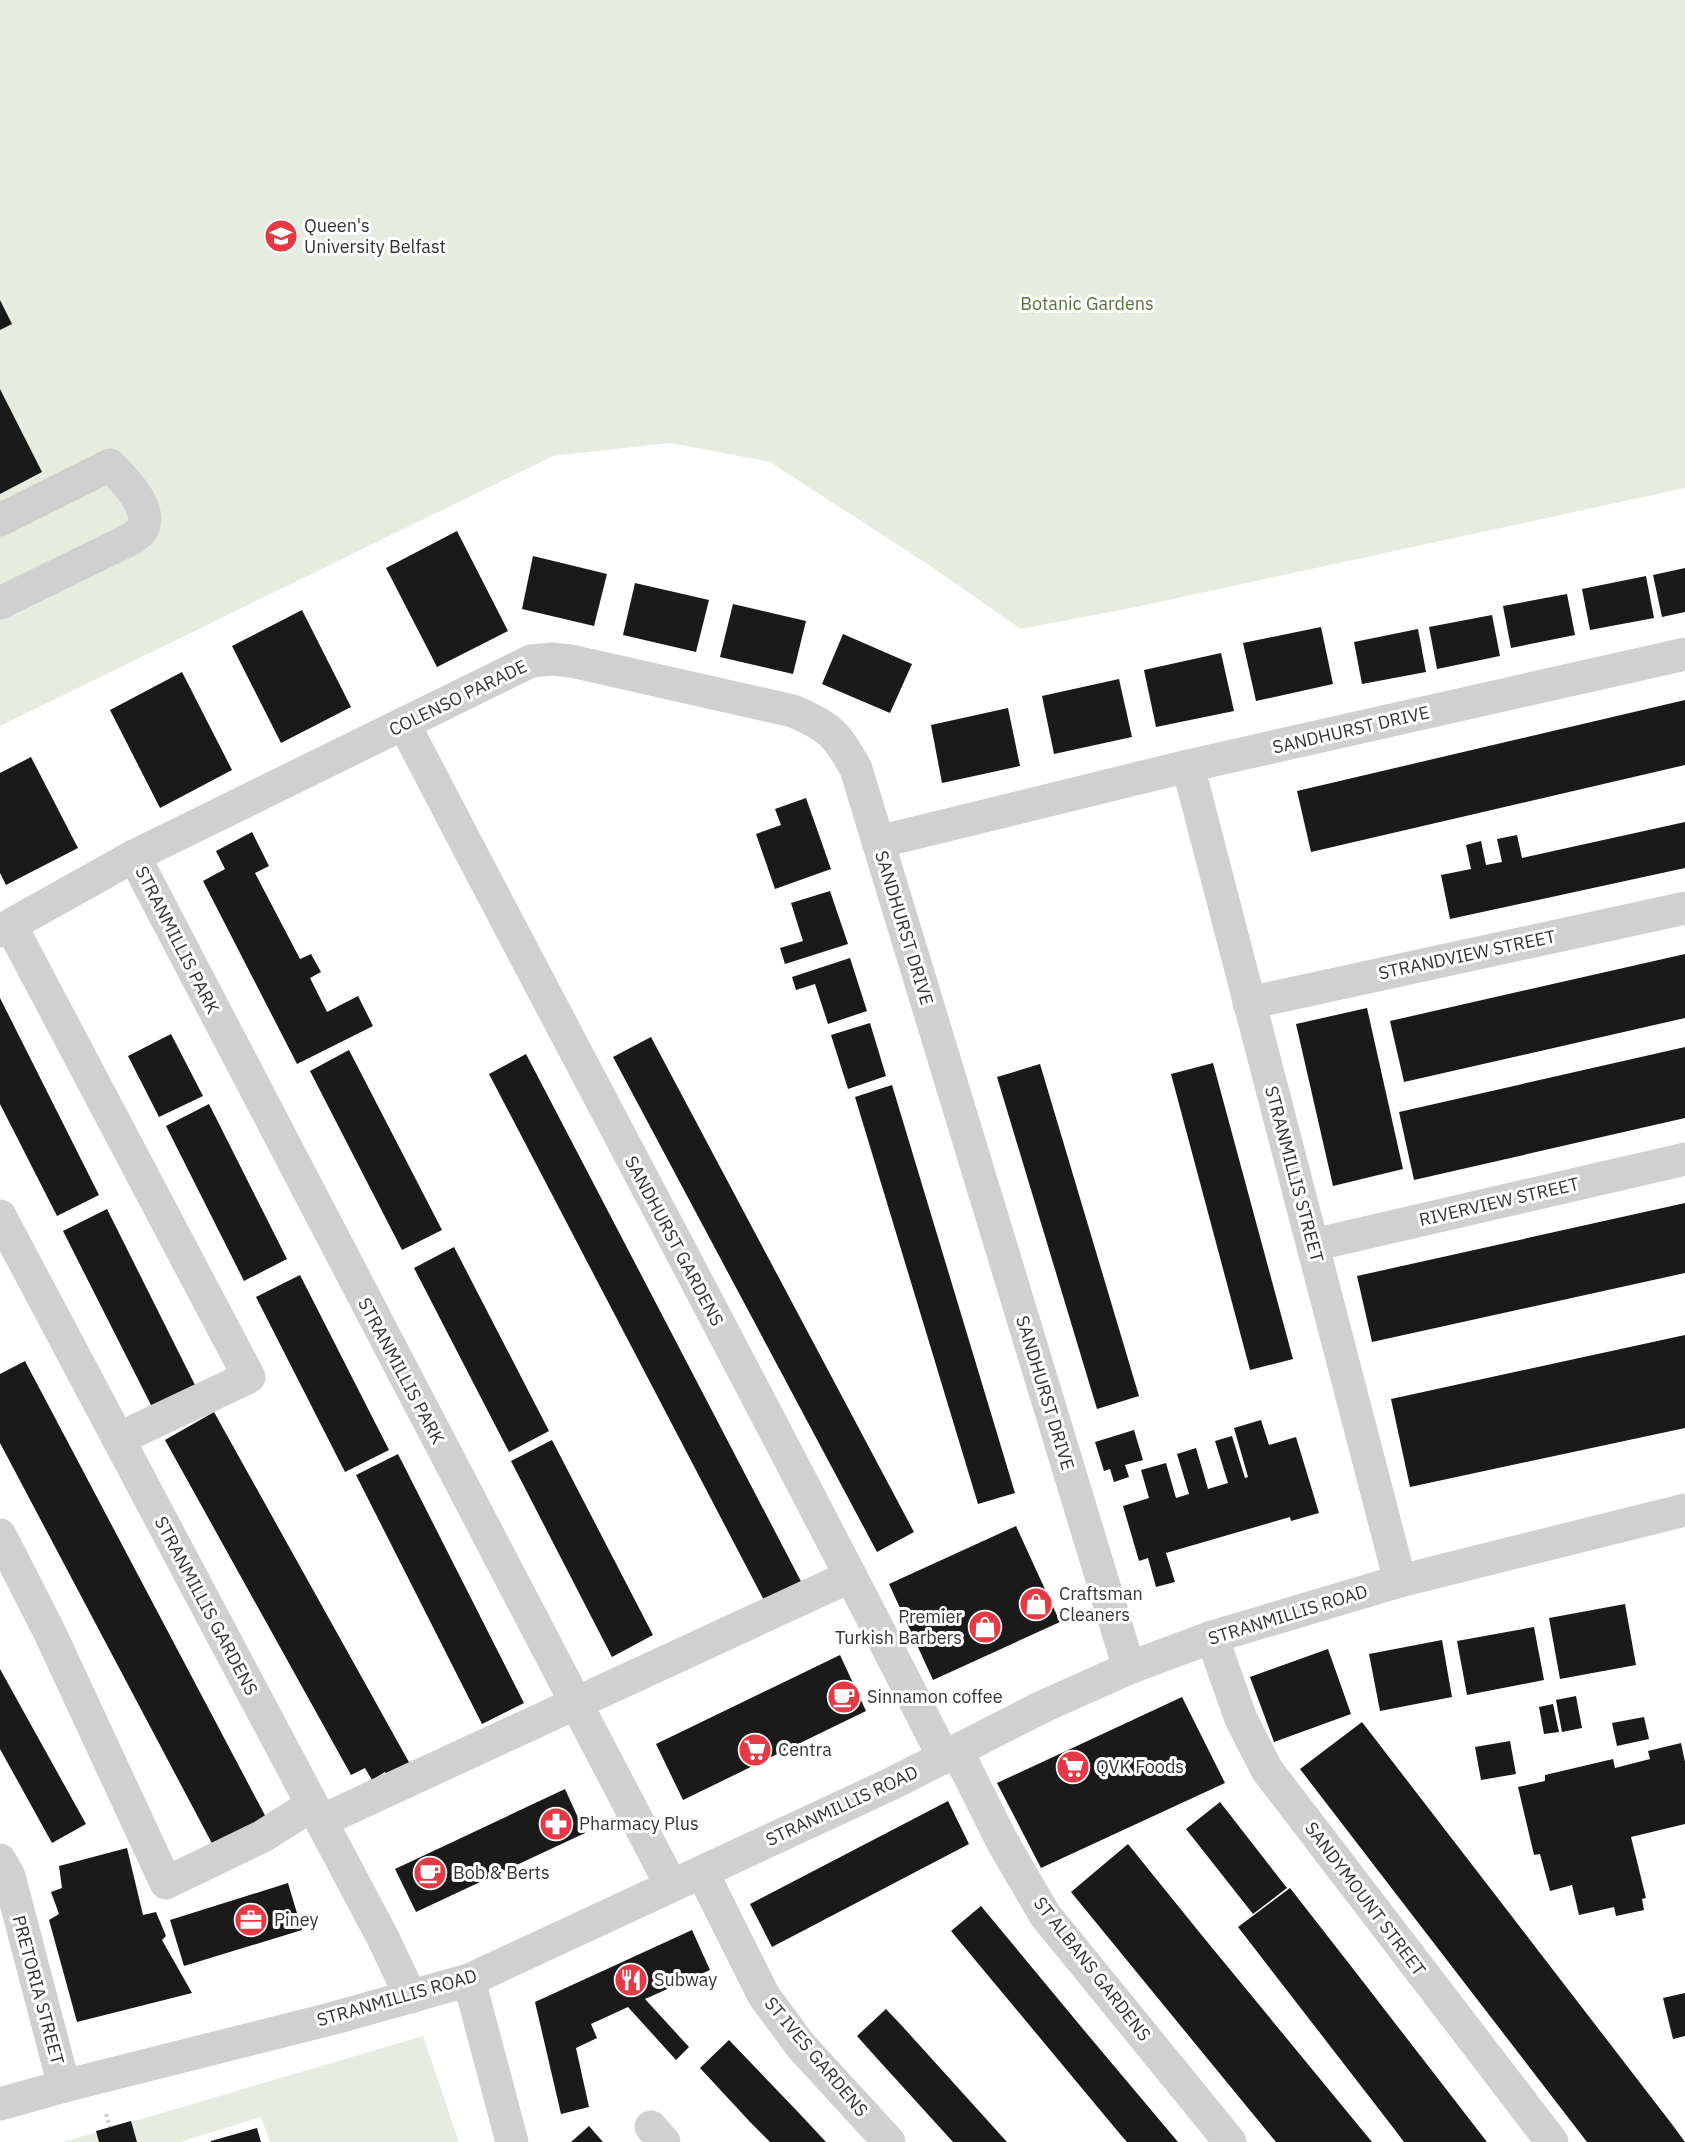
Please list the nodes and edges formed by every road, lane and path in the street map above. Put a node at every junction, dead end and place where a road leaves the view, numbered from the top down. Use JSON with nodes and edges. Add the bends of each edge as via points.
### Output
{"nodes":[{"id":1,"x":0,"y":520,"type":"edge"},
{"id":2,"x":0,"y":603,"type":"edge"},
{"id":3,"x":1685,"y":654,"type":"edge"},
{"id":4,"x":404,"y":724,"type":"junction"},
{"id":5,"x":1188,"y":766,"type":"junction"},
{"id":6,"x":878,"y":842,"type":"junction"},
{"id":7,"x":134,"y":856,"type":"junction"},
{"id":8,"x":1685,"y":908,"type":"edge"},
{"id":9,"x":5,"y":928,"type":"edge"},
{"id":10,"x":1249,"y":1003,"type":"junction"},
{"id":11,"x":1685,"y":1159,"type":"edge"},
{"id":12,"x":0,"y":1216,"type":"edge"},
{"id":13,"x":1313,"y":1245,"type":"junction"},
{"id":14,"x":118,"y":1439,"type":"junction"},
{"id":15,"x":1685,"y":1510,"type":"edge"},
{"id":16,"x":0,"y":1535,"type":"edge"},
{"id":17,"x":851,"y":1576,"type":"junction"},
{"id":18,"x":1400,"y":1581,"type":"junction"},
{"id":19,"x":1212,"y":1637,"type":"junction"},
{"id":20,"x":1129,"y":1668,"type":"junction"},
{"id":21,"x":575,"y":1702,"type":"junction"},
{"id":22,"x":950,"y":1754,"type":"junction"},
{"id":23,"x":316,"y":1813,"type":"junction"},
{"id":24,"x":3,"y":1872,"type":"edge"},
{"id":25,"x":702,"y":1872,"type":"junction"},
{"id":26,"x":671,"y":1886,"type":"junction"},
{"id":27,"x":469,"y":1980,"type":"junction"},
{"id":28,"x":411,"y":1997,"type":"junction"},
{"id":29,"x":64,"y":2086,"type":"junction"},
{"id":30,"x":0,"y":2104,"type":"edge"},
{"id":31,"x":108,"y":2120,"type":"dead end"},
{"id":32,"x":110,"y":2126,"type":"dead end"},
{"id":33,"x":512,"y":2142,"type":"edge"},
{"id":34,"x":889,"y":2142,"type":"edge"},
{"id":35,"x":1230,"y":2142,"type":"edge"},
{"id":36,"x":1552,"y":2142,"type":"edge"}],
"edges":[{"from":1,"to":2,"type":"street","via":[[110,465],[133,489],[145,516],[142,530],[133,538]]},
{"from":3,"to":5,"type":"street","name":"SANDHURST DRIVE"},
{"from":4,"to":6,"type":"street","name":"COLENSO PARADE","via":[[531,661],[552,659],[793,711],[820,723],[841,742],[856,769]]},
{"from":4,"to":7,"type":"street","name":"COLENSO PARADE"},
{"from":4,"to":17,"type":"street","name":"SANDHURST GARDENS"},
{"from":5,"to":6,"type":"street","name":"SANDHURST DRIVE"},
{"from":5,"to":10,"type":"street","name":"STRANMILLIS STREET"},
{"from":6,"to":20,"type":"street","name":"SANDHURST DRIVE"},
{"from":7,"to":9,"type":"street","name":"COLENSO PARADE"},
{"from":7,"to":21,"type":"street","name":"STRANMILLIS PARK"},
{"from":8,"to":10,"type":"street","name":"STRANDVIEW STREET"},
{"from":9,"to":14,"type":"street","via":[[249,1377]]},
{"from":10,"to":13,"type":"street","name":"STRANMILLIS STREET"},
{"from":11,"to":13,"type":"street","name":"RIVERVIEW STREET"},
{"from":12,"to":14,"type":"street","name":"STRANMILLIS GARDENS"},
{"from":13,"to":18,"type":"street","name":"STRANMILLIS STREET"},
{"from":14,"to":23,"type":"street","name":"STRANMILLIS GARDENS"},
{"from":15,"to":18,"type":"street","name":"STRANMILLIS ROAD"},
{"from":16,"to":23,"type":"street","via":[[166,1883]]},
{"from":17,"to":21,"type":"street"},
{"from":17,"to":22,"type":"street","name":"SANDHURST GARDENS"},
{"from":18,"to":19,"type":"street","name":"STRANMILLIS ROAD"},
{"from":19,"to":20,"type":"street","name":"STRANMILLIS ROAD"},
{"from":19,"to":36,"type":"street","name":"SANDYMOUNT STREET","via":[[1241,1719],[1267,1770]]},
{"from":20,"to":22,"type":"street","name":"STRANMILLIS ROAD"},
{"from":21,"to":23,"type":"street"},
{"from":21,"to":26,"type":"street","name":"STRANMILLIS PARK"},
{"from":22,"to":25,"type":"street","name":"STRANMILLIS ROAD"},
{"from":22,"to":35,"type":"street","name":"ST ALBANS GARDENS","via":[[1045,1915]]},
{"from":23,"to":28,"type":"street","name":"STRANMILLIS GARDENS"},
{"from":24,"to":29,"type":"street","name":"PRETORIA STREET"},
{"from":25,"to":26,"type":"street","name":"STRANMILLIS ROAD"},
{"from":25,"to":34,"type":"street","name":"ST IVES GARDENS","via":[[764,1996],[801,2046]]},
{"from":26,"to":27,"type":"street","name":"STRANMILLIS ROAD"},
{"from":27,"to":28,"type":"street","name":"STRANMILLIS ROAD"},
{"from":27,"to":33,"type":"street"},
{"from":28,"to":29,"type":"street","name":"STRANMILLIS ROAD"},
{"from":29,"to":30,"type":"street","name":"STRANMILLIS ROAD"},
{"from":31,"to":32,"type":"path"}]}
